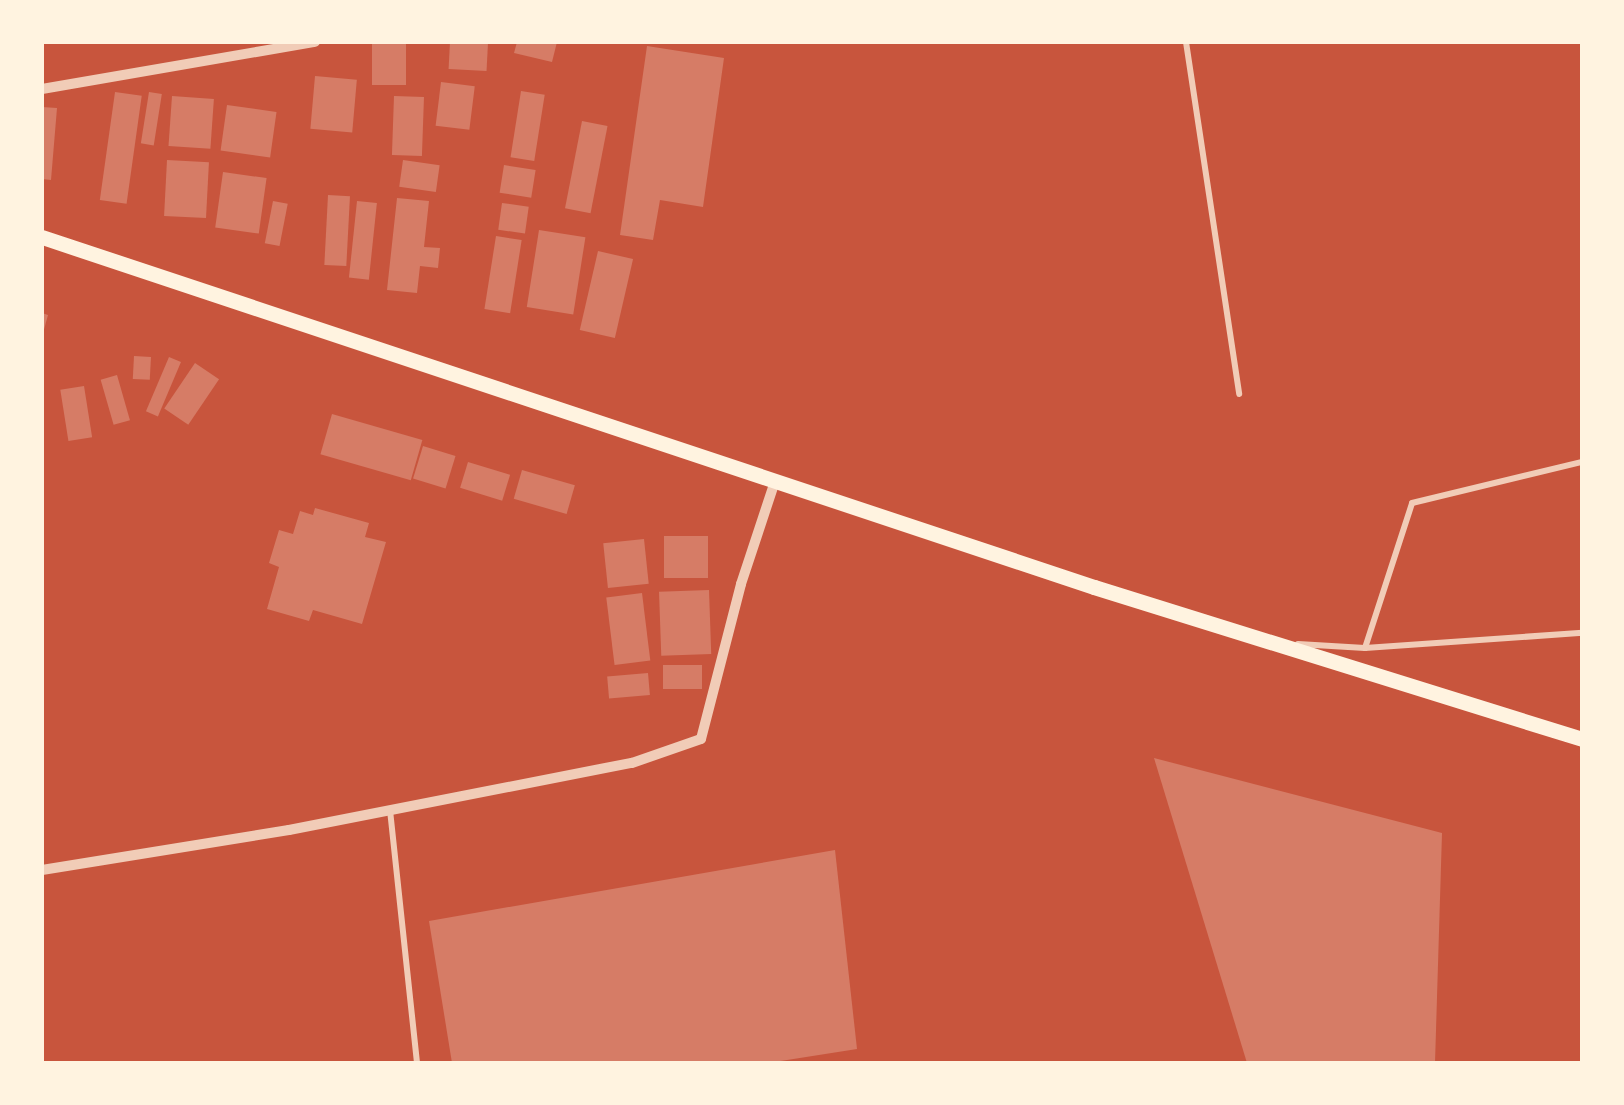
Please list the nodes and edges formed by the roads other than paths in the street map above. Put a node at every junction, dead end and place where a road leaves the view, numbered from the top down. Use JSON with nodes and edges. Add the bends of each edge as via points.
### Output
{"nodes":[{"id":1,"x":315,"y":42,"type":"edge"},
{"id":2,"x":1186,"y":42,"type":"edge"},
{"id":3,"x":42,"y":89,"type":"edge"},
{"id":4,"x":42,"y":237,"type":"edge"},
{"id":5,"x":1239,"y":394,"type":"dead end"},
{"id":6,"x":1582,"y":462,"type":"edge"},
{"id":7,"x":775,"y":481,"type":"junction"},
{"id":8,"x":1582,"y":633,"type":"edge"},
{"id":9,"x":1274,"y":643,"type":"junction"},
{"id":10,"x":1365,"y":648,"type":"junction"},
{"id":11,"x":1582,"y":740,"type":"edge"},
{"id":12,"x":390,"y":810,"type":"junction"},
{"id":13,"x":42,"y":870,"type":"edge"},
{"id":14,"x":417,"y":1063,"type":"edge"}],
"edges":[{"from":1,"to":3,"type":"street"},
{"from":2,"to":5,"type":"street"},
{"from":4,"to":7,"type":"main road"},
{"from":6,"to":10,"type":"street","via":[[1412,503]]},
{"from":7,"to":9,"type":"main road"},
{"from":7,"to":12,"type":"street","via":[[741,584],[701,740],[632,763]]},
{"from":8,"to":10,"type":"street"},
{"from":9,"to":10,"type":"street"},
{"from":9,"to":11,"type":"main road"},
{"from":12,"to":13,"type":"street"},
{"from":12,"to":14,"type":"street"}]}
